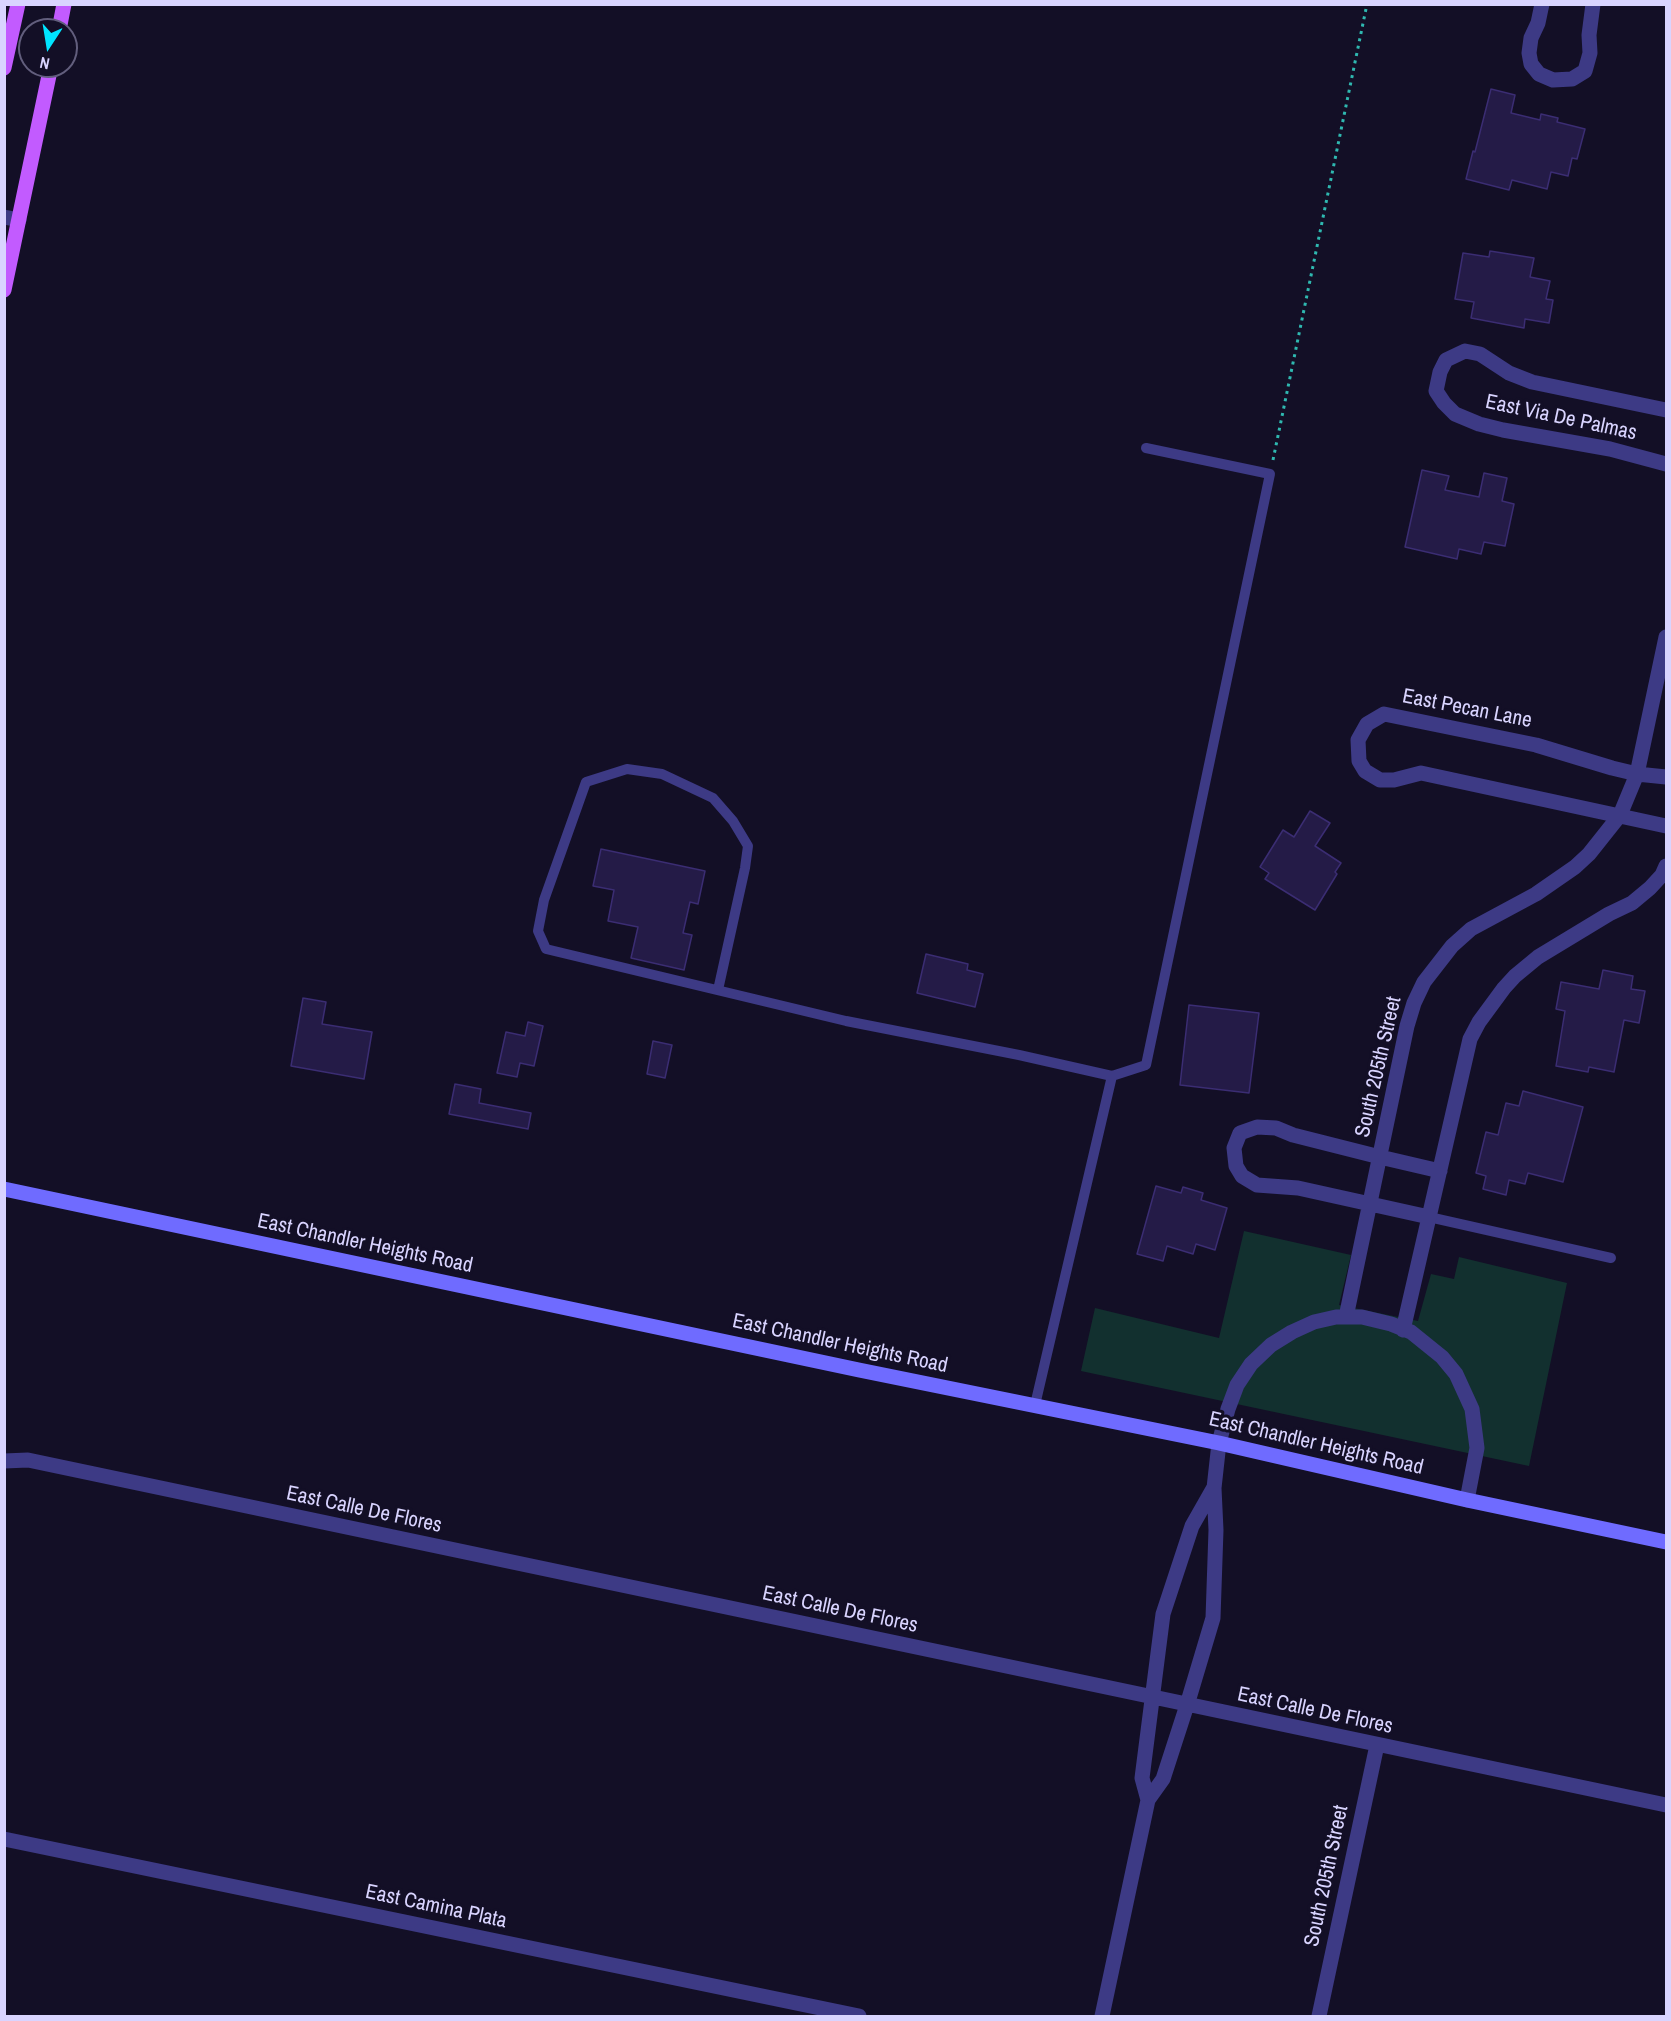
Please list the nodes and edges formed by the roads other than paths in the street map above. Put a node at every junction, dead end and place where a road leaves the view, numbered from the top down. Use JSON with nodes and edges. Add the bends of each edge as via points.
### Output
{"nodes":[{"id":1,"x":18,"y":4,"type":"edge"},
{"id":2,"x":1542,"y":4,"type":"edge"},
{"id":3,"x":1593,"y":4,"type":"edge"},
{"id":4,"x":4,"y":68,"type":"edge"},
{"id":5,"x":48,"y":78,"type":"edge"},
{"id":6,"x":12,"y":219,"type":"edge"},
{"id":7,"x":4,"y":290,"type":"edge"},
{"id":8,"x":1666,"y":411,"type":"edge"},
{"id":9,"x":1146,"y":448,"type":"dead end"},
{"id":10,"x":1666,"y":464,"type":"edge"},
{"id":11,"x":1666,"y":637,"type":"edge"},
{"id":12,"x":1637,"y":774,"type":"junction"},
{"id":13,"x":1666,"y":777,"type":"edge"},
{"id":14,"x":1620,"y":815,"type":"junction"},
{"id":15,"x":1666,"y":826,"type":"edge"},
{"id":16,"x":1666,"y":866,"type":"edge"},
{"id":17,"x":717,"y":990,"type":"junction"},
{"id":18,"x":1112,"y":1076,"type":"junction"},
{"id":19,"x":1380,"y":1157,"type":"junction"},
{"id":20,"x":1440,"y":1171,"type":"junction"},
{"id":21,"x":4,"y":1189,"type":"edge"},
{"id":22,"x":1370,"y":1203,"type":"junction"},
{"id":23,"x":1429,"y":1217,"type":"junction"},
{"id":24,"x":1611,"y":1258,"type":"dead end"},
{"id":25,"x":1346,"y":1317,"type":"junction"},
{"id":26,"x":1403,"y":1330,"type":"junction"},
{"id":27,"x":1035,"y":1405,"type":"junction"},
{"id":28,"x":1219,"y":1443,"type":"junction"},
{"id":29,"x":4,"y":1461,"type":"edge"},
{"id":30,"x":1214,"y":1488,"type":"junction"},
{"id":31,"x":1467,"y":1500,"type":"junction"},
{"id":32,"x":1666,"y":1542,"type":"edge"},
{"id":33,"x":1152,"y":1698,"type":"junction"},
{"id":34,"x":1187,"y":1706,"type":"junction"},
{"id":35,"x":1377,"y":1745,"type":"junction"},
{"id":36,"x":1148,"y":1800,"type":"junction"},
{"id":37,"x":1666,"y":1805,"type":"edge"},
{"id":38,"x":4,"y":1839,"type":"edge"},
{"id":39,"x":859,"y":2016,"type":"edge"},
{"id":40,"x":1102,"y":2016,"type":"edge"},
{"id":41,"x":1318,"y":2016,"type":"edge"}],
"edges":[{"from":1,"to":4,"type":"main road"},
{"from":2,"to":3,"type":"street","via":[[1529,53],[1539,74],[1553,80],[1572,79],[1585,71]]},
{"from":5,"to":6,"type":"main road"},
{"from":6,"to":7,"type":"main road"},
{"from":8,"to":10,"type":"street","name":"East Via De Palmas","via":[[1532,382],[1480,354],[1465,351],[1446,360],[1436,391],[1455,414],[1479,424]]},
{"from":9,"to":18,"type":"lane","via":[[1270,474],[1146,1065]]},
{"from":11,"to":12,"type":"street","name":"South 205th Street"},
{"from":12,"to":13,"type":"street","name":"East Pecan Lane"},
{"from":12,"to":14,"type":"street","name":"South 205th Street"},
{"from":12,"to":14,"type":"street","name":"East Pecan Lane","via":[[1536,745],[1384,714],[1367,724],[1358,740],[1359,761],[1365,771],[1380,780],[1421,773]]},
{"from":14,"to":15,"type":"street","name":"East Pecan Lane"},
{"from":14,"to":19,"type":"street","name":"South 205th Street","via":[[1575,867],[1536,894],[1471,929],[1424,982],[1407,1026]]},
{"from":16,"to":20,"type":"street","via":[[1662,875],[1632,903],[1530,964],[1490,1006],[1470,1039]]},
{"from":17,"to":17,"type":"lane","via":[[546,949],[538,931],[544,900],[586,782],[627,769],[662,774],[713,798],[733,821],[748,846]]},
{"from":17,"to":18,"type":"lane"},
{"from":18,"to":27,"type":"lane"},
{"from":19,"to":20,"type":"street"},
{"from":19,"to":22,"type":"street","name":"South 205th Street"},
{"from":19,"to":22,"type":"street","via":[[1276,1128],[1257,1127],[1240,1133],[1234,1148],[1236,1167],[1257,1185],[1298,1188]]},
{"from":20,"to":23,"type":"street"},
{"from":21,"to":27,"type":"main road","name":"East Chandler Heights Road"},
{"from":22,"to":23,"type":"street"},
{"from":22,"to":25,"type":"street","name":"South 205th Street"},
{"from":23,"to":24,"type":"lane"},
{"from":23,"to":26,"type":"street"},
{"from":25,"to":26,"type":"street","via":[[1362,1317]]},
{"from":25,"to":28,"type":"street","via":[[1314,1322],[1270,1345],[1237,1385]]},
{"from":26,"to":31,"type":"street","via":[[1442,1357],[1456,1374],[1472,1409],[1477,1448]]},
{"from":27,"to":28,"type":"main road","name":"East Chandler Heights Road"},
{"from":28,"to":30,"type":"street"},
{"from":28,"to":31,"type":"main road","name":"East Chandler Heights Road"},
{"from":29,"to":33,"type":"street","name":"East Calle De Flores","via":[[28,1460]]},
{"from":30,"to":33,"type":"street","via":[[1192,1526],[1162,1614]]},
{"from":30,"to":34,"type":"street","via":[[1213,1618]]},
{"from":31,"to":32,"type":"main road","name":"East Chandler Heights Road"},
{"from":33,"to":34,"type":"street","name":"East Calle De Flores"},
{"from":33,"to":36,"type":"street","via":[[1142,1778]]},
{"from":34,"to":35,"type":"street","name":"East Calle De Flores"},
{"from":34,"to":36,"type":"street","via":[[1163,1779]]},
{"from":35,"to":37,"type":"street","name":"East Calle De Flores"},
{"from":35,"to":41,"type":"street","name":"South 205th Street"},
{"from":36,"to":40,"type":"street"},
{"from":38,"to":39,"type":"street","name":"East Camina Plata"}]}
